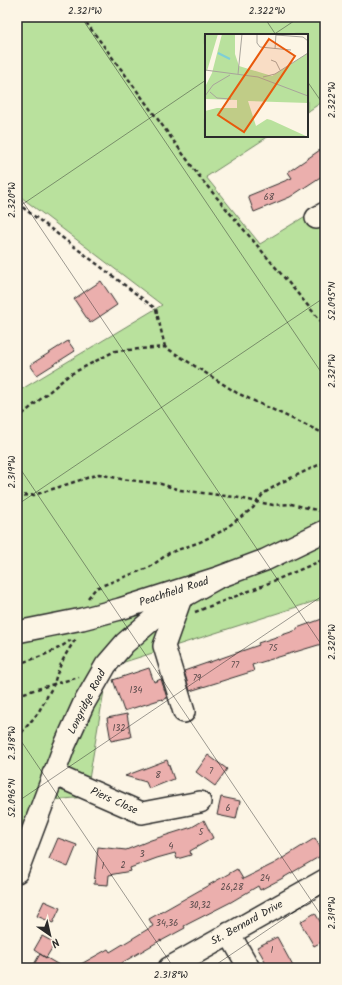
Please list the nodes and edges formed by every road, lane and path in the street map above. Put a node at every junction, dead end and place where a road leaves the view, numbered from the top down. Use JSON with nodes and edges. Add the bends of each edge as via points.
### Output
{"nodes":[{"id":1,"x":82,"y":17,"type":"edge"},
{"id":2,"x":17,"y":203,"type":"edge"},
{"id":3,"x":325,"y":326,"type":"edge"},
{"id":4,"x":165,"y":347,"type":"junction"},
{"id":5,"x":17,"y":420,"type":"edge"},
{"id":6,"x":325,"y":434,"type":"edge"},
{"id":7,"x":325,"y":462,"type":"edge"},
{"id":8,"x":17,"y":496,"type":"edge"},
{"id":9,"x":257,"y":502,"type":"junction"},
{"id":10,"x":325,"y":512,"type":"edge"},
{"id":11,"x":325,"y":531,"type":"edge"},
{"id":12,"x":325,"y":559,"type":"edge"},
{"id":13,"x":217,"y":578,"type":"junction"},
{"id":14,"x":181,"y":598,"type":"junction"},
{"id":15,"x":82,"y":618,"type":"junction"},
{"id":16,"x":171,"y":623,"type":"junction"},
{"id":17,"x":17,"y":632,"type":"edge"},
{"id":18,"x":103,"y":670,"type":"junction"},
{"id":19,"x":54,"y":684,"type":"junction"},
{"id":20,"x":17,"y":695,"type":"edge"},
{"id":21,"x":184,"y":712,"type":"dead end"},
{"id":22,"x":17,"y":738,"type":"edge"},
{"id":23,"x":53,"y":774,"type":"junction"},
{"id":24,"x":200,"y":802,"type":"dead end"},
{"id":25,"x":17,"y":872,"type":"edge"},
{"id":26,"x":325,"y":880,"type":"edge"},
{"id":27,"x":229,"y":933,"type":"junction"},
{"id":28,"x":169,"y":968,"type":"edge"},
{"id":29,"x":249,"y":968,"type":"edge"}],
"edges":[{"from":1,"to":3,"type":"path","via":[[202,180]]},
{"from":2,"to":4,"type":"path","via":[[156,308]]},
{"from":4,"to":5,"type":"path","via":[[115,351],[69,375]]},
{"from":4,"to":6,"type":"path","via":[[237,393]]},
{"from":7,"to":9,"type":"path","via":[[280,483],[263,494]]},
{"from":8,"to":9,"type":"path","via":[[34,495],[99,474]]},
{"from":9,"to":10,"type":"path","via":[[273,505],[292,504]]},
{"from":9,"to":15,"type":"path","via":[[253,508],[222,531],[169,553],[150,567],[96,588],[88,598]]},
{"from":11,"to":13,"type":"street","name":"Peachfield Road","via":[[265,560]]},
{"from":12,"to":16,"type":"path"},
{"from":13,"to":14,"type":"street","name":"Longridge Road"},
{"from":13,"to":15,"type":"street","name":"Peachfield Road","via":[[120,609]]},
{"from":14,"to":16,"type":"street"},
{"from":14,"to":18,"type":"street","name":"Longridge Road","via":[[125,644]]},
{"from":15,"to":17,"type":"street","name":"Peachfield Road"},
{"from":15,"to":19,"type":"path","via":[[81,633],[57,672]]},
{"from":16,"to":21,"type":"street","via":[[164,646]]},
{"from":18,"to":19,"type":"path"},
{"from":18,"to":23,"type":"street","name":"Longridge Road","via":[[83,705]]},
{"from":19,"to":20,"type":"path"},
{"from":19,"to":22,"type":"path","via":[[38,712]]},
{"from":23,"to":24,"type":"street","name":"Piers Close","via":[[142,813]]},
{"from":23,"to":25,"type":"street","name":"Longridge Road"},
{"from":26,"to":27,"type":"street","name":"St. Bernard Drive"},
{"from":27,"to":28,"type":"street","name":"St. Bernard Drive"},
{"from":27,"to":29,"type":"street"}]}
